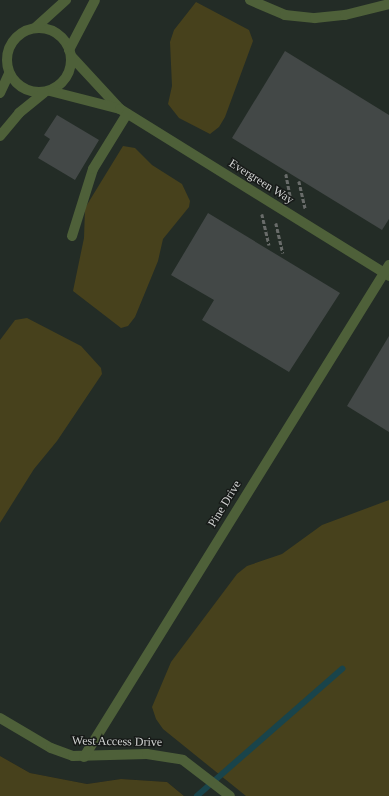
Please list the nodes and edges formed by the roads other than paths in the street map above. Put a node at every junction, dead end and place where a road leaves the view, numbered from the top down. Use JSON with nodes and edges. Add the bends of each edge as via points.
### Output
{"nodes":[{"id":1,"x":66,"y":0,"type":"edge"},
{"id":2,"x":95,"y":0,"type":"edge"},
{"id":3,"x":250,"y":0,"type":"edge"},
{"id":4,"x":389,"y":4,"type":"edge"},
{"id":5,"x":35,"y":28,"type":"junction"},
{"id":6,"x":70,"y":53,"type":"junction"},
{"id":7,"x":9,"y":74,"type":"junction"},
{"id":8,"x":47,"y":92,"type":"junction"},
{"id":9,"x":0,"y":93,"type":"edge"},
{"id":10,"x":124,"y":111,"type":"junction"},
{"id":11,"x":0,"y":136,"type":"edge"},
{"id":12,"x":72,"y":236,"type":"dead end"},
{"id":13,"x":387,"y":272,"type":"edge"},
{"id":14,"x":0,"y":718,"type":"edge"},
{"id":15,"x":84,"y":757,"type":"junction"},
{"id":16,"x":230,"y":796,"type":"edge"}],
"edges":[{"from":1,"to":5,"type":"street"},
{"from":2,"to":6,"type":"street"},
{"from":3,"to":4,"type":"street","via":[[285,15],[315,18],[345,15]]},
{"from":5,"to":6,"type":"street","via":[[54,31],[63,39]]},
{"from":5,"to":7,"type":"street","via":[[23,32],[10,44],[6,62]]},
{"from":6,"to":8,"type":"street","via":[[67,75]]},
{"from":6,"to":10,"type":"street","name":"Evergreen Way"},
{"from":7,"to":8,"type":"street","via":[[25,90]]},
{"from":7,"to":9,"type":"street"},
{"from":8,"to":10,"type":"street","name":"Evergreen Way"},
{"from":8,"to":11,"type":"street","via":[[19,113]]},
{"from":10,"to":12,"type":"street","via":[[92,169]]},
{"from":10,"to":13,"type":"street","name":"Evergreen Way","via":[[257,195]]},
{"from":13,"to":15,"type":"street","name":"Pine Drive"},
{"from":14,"to":15,"type":"street","name":"West Access Drive","via":[[51,748]]},
{"from":15,"to":16,"type":"street","name":"West Access Drive","via":[[164,755],[184,760],[199,769]]}]}
